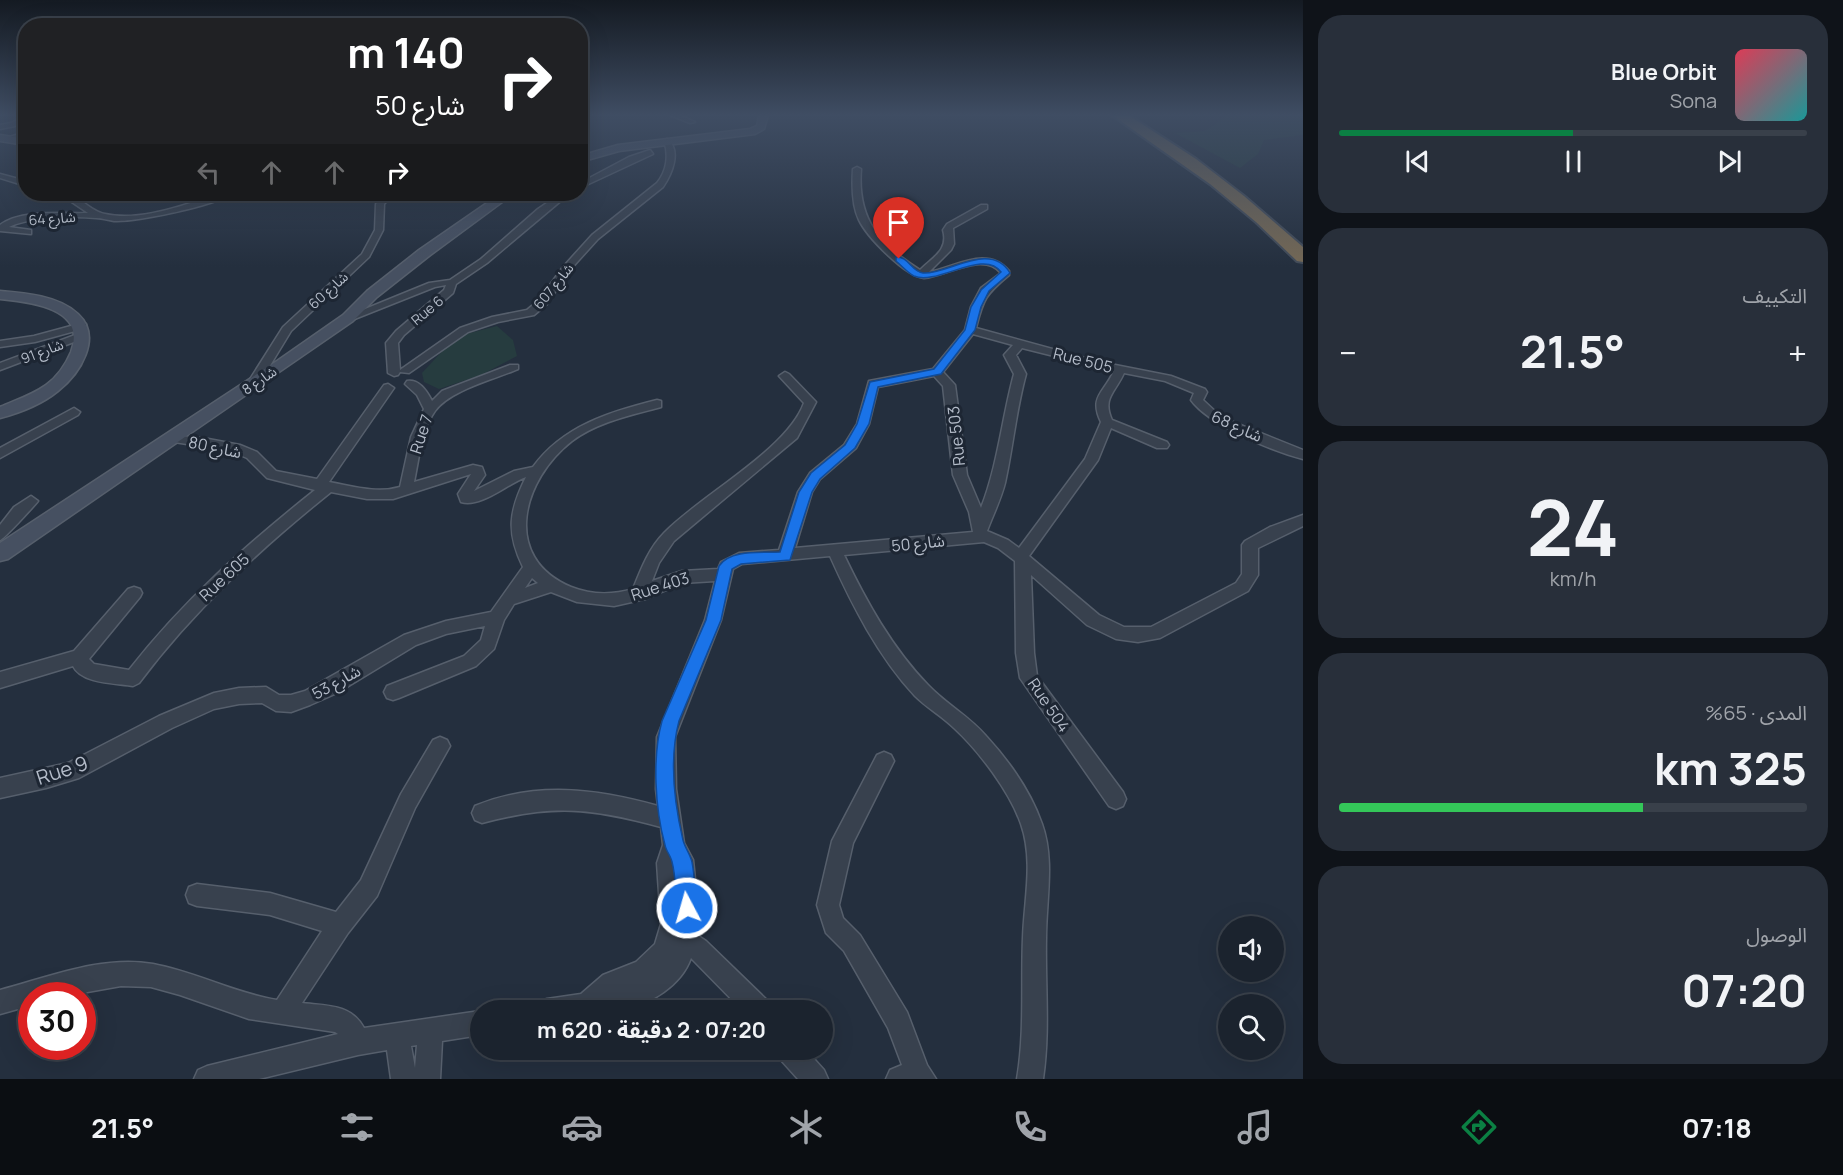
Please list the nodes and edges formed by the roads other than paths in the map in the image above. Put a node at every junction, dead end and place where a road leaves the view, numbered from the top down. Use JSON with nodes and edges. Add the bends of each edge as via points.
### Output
{"nodes":[{"id":1,"x":620,"y":165,"type":"edge"},
{"id":2,"x":661,"y":165,"type":"edge"},
{"id":3,"x":1193,"y":165,"type":"edge"},
{"id":4,"x":1208,"y":165,"type":"edge"},
{"id":5,"x":857,"y":170,"type":"dead end"},
{"id":6,"x":0,"y":176,"type":"edge"},
{"id":7,"x":18,"y":182,"type":"edge"},
{"id":8,"x":588,"y":182,"type":"edge"},
{"id":9,"x":75,"y":201,"type":"edge"},
{"id":10,"x":200,"y":201,"type":"edge"},
{"id":11,"x":383,"y":201,"type":"edge"},
{"id":12,"x":497,"y":201,"type":"edge"},
{"id":13,"x":555,"y":201,"type":"edge"},
{"id":14,"x":984,"y":207,"type":"dead end"},
{"id":15,"x":1273,"y":209,"type":"dead end"},
{"id":16,"x":97,"y":215,"type":"junction"},
{"id":17,"x":28,"y":232,"type":"dead end"},
{"id":18,"x":1302,"y":256,"type":"edge"},
{"id":19,"x":921,"y":275,"type":"junction"},
{"id":20,"x":452,"y":283,"type":"junction"},
{"id":21,"x":0,"y":295,"type":"edge"},
{"id":22,"x":348,"y":318,"type":"junction"},
{"id":23,"x":83,"y":330,"type":"junction"},
{"id":24,"x":970,"y":330,"type":"junction"},
{"id":25,"x":1020,"y":343,"type":"junction"},
{"id":26,"x":0,"y":344,"type":"edge"},
{"id":27,"x":0,"y":366,"type":"edge"},
{"id":28,"x":514,"y":367,"type":"dead end"},
{"id":29,"x":1120,"y":370,"type":"junction"},
{"id":30,"x":400,"y":372,"type":"junction"},
{"id":31,"x":938,"y":372,"type":"junction"},
{"id":32,"x":785,"y":376,"type":"dead end"},
{"id":33,"x":253,"y":384,"type":"junction"},
{"id":34,"x":411,"y":384,"type":"junction"},
{"id":35,"x":388,"y":388,"type":"junction"},
{"id":36,"x":422,"y":393,"type":"junction"},
{"id":37,"x":446,"y":394,"type":"junction"},
{"id":38,"x":657,"y":404,"type":"dead end"},
{"id":39,"x":430,"y":409,"type":"junction"},
{"id":40,"x":74,"y":412,"type":"dead end"},
{"id":41,"x":0,"y":413,"type":"edge"},
{"id":42,"x":1107,"y":422,"type":"junction"},
{"id":43,"x":173,"y":438,"type":"junction"},
{"id":44,"x":1162,"y":445,"type":"dead end"},
{"id":45,"x":0,"y":454,"type":"edge"},
{"id":46,"x":1303,"y":455,"type":"edge"},
{"id":47,"x":538,"y":471,"type":"junction"},
{"id":48,"x":323,"y":486,"type":"junction"},
{"id":49,"x":406,"y":490,"type":"junction"},
{"id":50,"x":31,"y":501,"type":"dead end"},
{"id":51,"x":1303,"y":520,"type":"edge"},
{"id":52,"x":983,"y":534,"type":"junction"},
{"id":53,"x":0,"y":535,"type":"edge"},
{"id":54,"x":835,"y":551,"type":"junction"},
{"id":55,"x":0,"y":553,"type":"edge"},
{"id":56,"x":785,"y":556,"type":"junction"},
{"id":57,"x":1021,"y":558,"type":"junction"},
{"id":58,"x":530,"y":568,"type":"junction"},
{"id":59,"x":723,"y":575,"type":"junction"},
{"id":60,"x":549,"y":586,"type":"junction"},
{"id":61,"x":134,"y":593,"type":"dead end"},
{"id":62,"x":639,"y":595,"type":"junction"},
{"id":63,"x":508,"y":600,"type":"junction"},
{"id":64,"x":496,"y":618,"type":"junction"},
{"id":65,"x":80,"y":657,"type":"junction"},
{"id":66,"x":0,"y":680,"type":"edge"},
{"id":67,"x":393,"y":692,"type":"dead end"},
{"id":68,"x":121,"y":745,"type":"joint"},
{"id":69,"x":440,"y":746,"type":"dead end"},
{"id":70,"x":884,"y":761,"type":"dead end"},
{"id":71,"x":0,"y":788,"type":"edge"},
{"id":72,"x":1116,"y":799,"type":"dead end"},
{"id":73,"x":482,"y":813,"type":"dead end"},
{"id":74,"x":670,"y":819,"type":"junction"},
{"id":75,"x":197,"y":895,"type":"dead end"},
{"id":76,"x":340,"y":925,"type":"junction"},
{"id":77,"x":678,"y":937,"type":"junction"},
{"id":78,"x":619,"y":1000,"type":"edge"},
{"id":79,"x":749,"y":1000,"type":"edge"},
{"id":80,"x":0,"y":1002,"type":"edge"},
{"id":81,"x":284,"y":1012,"type":"junction"},
{"id":82,"x":470,"y":1025,"type":"edge"},
{"id":83,"x":430,"y":1032,"type":"junction"},
{"id":84,"x":398,"y":1037,"type":"junction"},
{"id":85,"x":358,"y":1042,"type":"junction"},
{"id":86,"x":798,"y":1060,"type":"edge"},
{"id":87,"x":913,"y":1077,"type":"edge"},
{"id":88,"x":207,"y":1079,"type":"edge"},
{"id":89,"x":404,"y":1079,"type":"edge"},
{"id":90,"x":427,"y":1079,"type":"edge"},
{"id":91,"x":815,"y":1079,"type":"edge"},
{"id":92,"x":1030,"y":1079,"type":"edge"}],
"edges":[{"from":1,"to":8,"type":"street"},
{"from":2,"to":30,"type":"street","name":"شارع 607","via":[[666,177],[660,185],[595,237],[538,307],[525,315],[496,319],[464,330]]},
{"from":3,"to":18,"type":"highway","via":[[1240,200]]},
{"from":4,"to":15,"type":"highway"},
{"from":5,"to":19,"type":"street","via":[[861,216],[867,227]]},
{"from":6,"to":7,"type":"street"},
{"from":9,"to":16,"type":"street"},
{"from":10,"to":16,"type":"street","via":[[150,214]]},
{"from":11,"to":33,"type":"street","name":"شارع 60","via":[[379,230],[366,255],[287,329]]},
{"from":12,"to":22,"type":"street","name":"شارع 8","via":[[424,253]]},
{"from":13,"to":20,"type":"street"},
{"from":14,"to":19,"type":"street","via":[[950,226],[950,248]]},
{"from":16,"to":17,"type":"street","name":"شارع 64","via":[[32,218],[6,224],[1,229]]},
{"from":19,"to":24,"type":"street","via":[[933,275],[961,263],[1002,267],[1006,273],[985,290]]},
{"from":20,"to":22,"type":"street","name":"Rue 6","via":[[432,285]]},
{"from":20,"to":30,"type":"street","name":"Rue 6","via":[[449,291],[392,343]]},
{"from":21,"to":23,"type":"street","via":[[48,304],[76,318]]},
{"from":22,"to":33,"type":"street","name":"شارع 8"},
{"from":23,"to":26,"type":"street"},
{"from":23,"to":27,"type":"street","name":"شارع 91"},
{"from":23,"to":41,"type":"street","via":[[80,349],[58,383]]},
{"from":24,"to":25,"type":"street","name":"Rue 505"},
{"from":24,"to":31,"type":"street"},
{"from":25,"to":29,"type":"street","name":"Rue 505"},
{"from":25,"to":52,"type":"street","via":[[1010,355],[1020,374]]},
{"from":28,"to":37,"type":"street"},
{"from":29,"to":42,"type":"street","name":"Rue 505","via":[[1101,400]]},
{"from":29,"to":46,"type":"street","name":"شارع 68","via":[[1192,386],[1201,392],[1197,400],[1208,413]]},
{"from":30,"to":34,"type":"street","via":[[414,375]]},
{"from":30,"to":35,"type":"street","name":"Rue 605","via":[[383,380]]},
{"from":31,"to":52,"type":"street","name":"Rue 503","via":[[949,385],[960,475]]},
{"from":31,"to":56,"type":"street","via":[[873,384],[863,424],[854,441],[815,476],[805,492]]},
{"from":32,"to":62,"type":"street","via":[[810,402],[792,435],[669,537],[651,561]]},
{"from":33,"to":43,"type":"street","name":"شارع 8"},
{"from":34,"to":35,"type":"street"},
{"from":34,"to":36,"type":"street","name":"Rue 7"},
{"from":35,"to":48,"type":"street","name":"Rue 605"},
{"from":36,"to":37,"type":"street"},
{"from":36,"to":39,"type":"street","name":"Rue 7"},
{"from":37,"to":39,"type":"street"},
{"from":38,"to":47,"type":"street","via":[[580,430],[556,449]]},
{"from":39,"to":49,"type":"street","name":"Rue 7","via":[[417,437]]},
{"from":40,"to":45,"type":"street"},
{"from":42,"to":44,"type":"street"},
{"from":42,"to":57,"type":"street","name":"Rue 505","via":[[1091,460]]},
{"from":43,"to":48,"type":"street","name":"شارع 80","via":[[232,447],[254,457],[272,475]]},
{"from":43,"to":55,"type":"street","name":"شارع 8"},
{"from":47,"to":49,"type":"street","name":"شارع 80","via":[[520,473],[466,499],[477,470]]},
{"from":47,"to":58,"type":"street","name":"Rue 403","via":[[522,499],[516,522],[521,553]]},
{"from":48,"to":49,"type":"street","name":"شارع 80","via":[[367,494]]},
{"from":48,"to":65,"type":"street","name":"Rue 605","via":[[184,615],[133,678],[90,671],[82,666]]},
{"from":50,"to":53,"type":"street"},
{"from":51,"to":57,"type":"street","via":[[1250,545],[1250,575],[1242,587],[1154,633],[1122,634],[1093,620]]},
{"from":52,"to":54,"type":"street","name":"شارع 50"},
{"from":52,"to":57,"type":"street"},
{"from":54,"to":56,"type":"street","name":"شارع 50"},
{"from":54,"to":92,"type":"street","via":[[854,592],[895,658],[919,688],[959,720],[983,746],[1003,772],[1032,824],[1037,883],[1036,1016]]},
{"from":56,"to":59,"type":"street","name":"شارع 50","via":[[739,559],[726,566]]},
{"from":57,"to":72,"type":"street","name":"Rue 504","via":[[1029,678]]},
{"from":58,"to":60,"type":"street","name":"Rue 403"},
{"from":58,"to":63,"type":"street"},
{"from":59,"to":62,"type":"street","name":"Rue 403","via":[[687,576]]},
{"from":59,"to":74,"type":"street","via":[[713,620],[666,737],[664,761]]},
{"from":60,"to":62,"type":"street","name":"Rue 403","via":[[597,600]]},
{"from":60,"to":63,"type":"street"},
{"from":61,"to":65,"type":"street"},
{"from":63,"to":64,"type":"street"},
{"from":64,"to":67,"type":"street","via":[[492,637],[470,661]]},
{"from":64,"to":68,"type":"street","name":"شارع 53","via":[[457,624],[400,645],[314,696],[288,704],[274,704],[266,695],[258,694],[216,701],[166,720]]},
{"from":65,"to":66,"type":"street"},
{"from":68,"to":71,"type":"street","name":"Rue 9","via":[[71,772]]},
{"from":69,"to":76,"type":"street","via":[[408,801],[369,888]]},
{"from":70,"to":87,"type":"street","via":[[843,841],[828,905],[834,926],[852,943],[898,1021]]},
{"from":73,"to":74,"type":"street","via":[[510,805],[574,799]]},
{"from":74,"to":77,"type":"street","via":[[674,845],[682,860],[687,908]]},
{"from":75,"to":76,"type":"street","via":[[270,904]]},
{"from":76,"to":81,"type":"street"},
{"from":77,"to":78,"type":"street","via":[[678,961],[652,987]]},
{"from":77,"to":79,"type":"street","via":[[698,949]]},
{"from":80,"to":81,"type":"street","via":[[122,974],[148,975],[238,1004]]},
{"from":81,"to":85,"type":"street","via":[[341,1020]]},
{"from":82,"to":83,"type":"street"},
{"from":83,"to":84,"type":"street"},
{"from":83,"to":90,"type":"street"},
{"from":84,"to":85,"type":"street"},
{"from":84,"to":89,"type":"street"},
{"from":85,"to":88,"type":"street"},
{"from":86,"to":91,"type":"street"}]}
